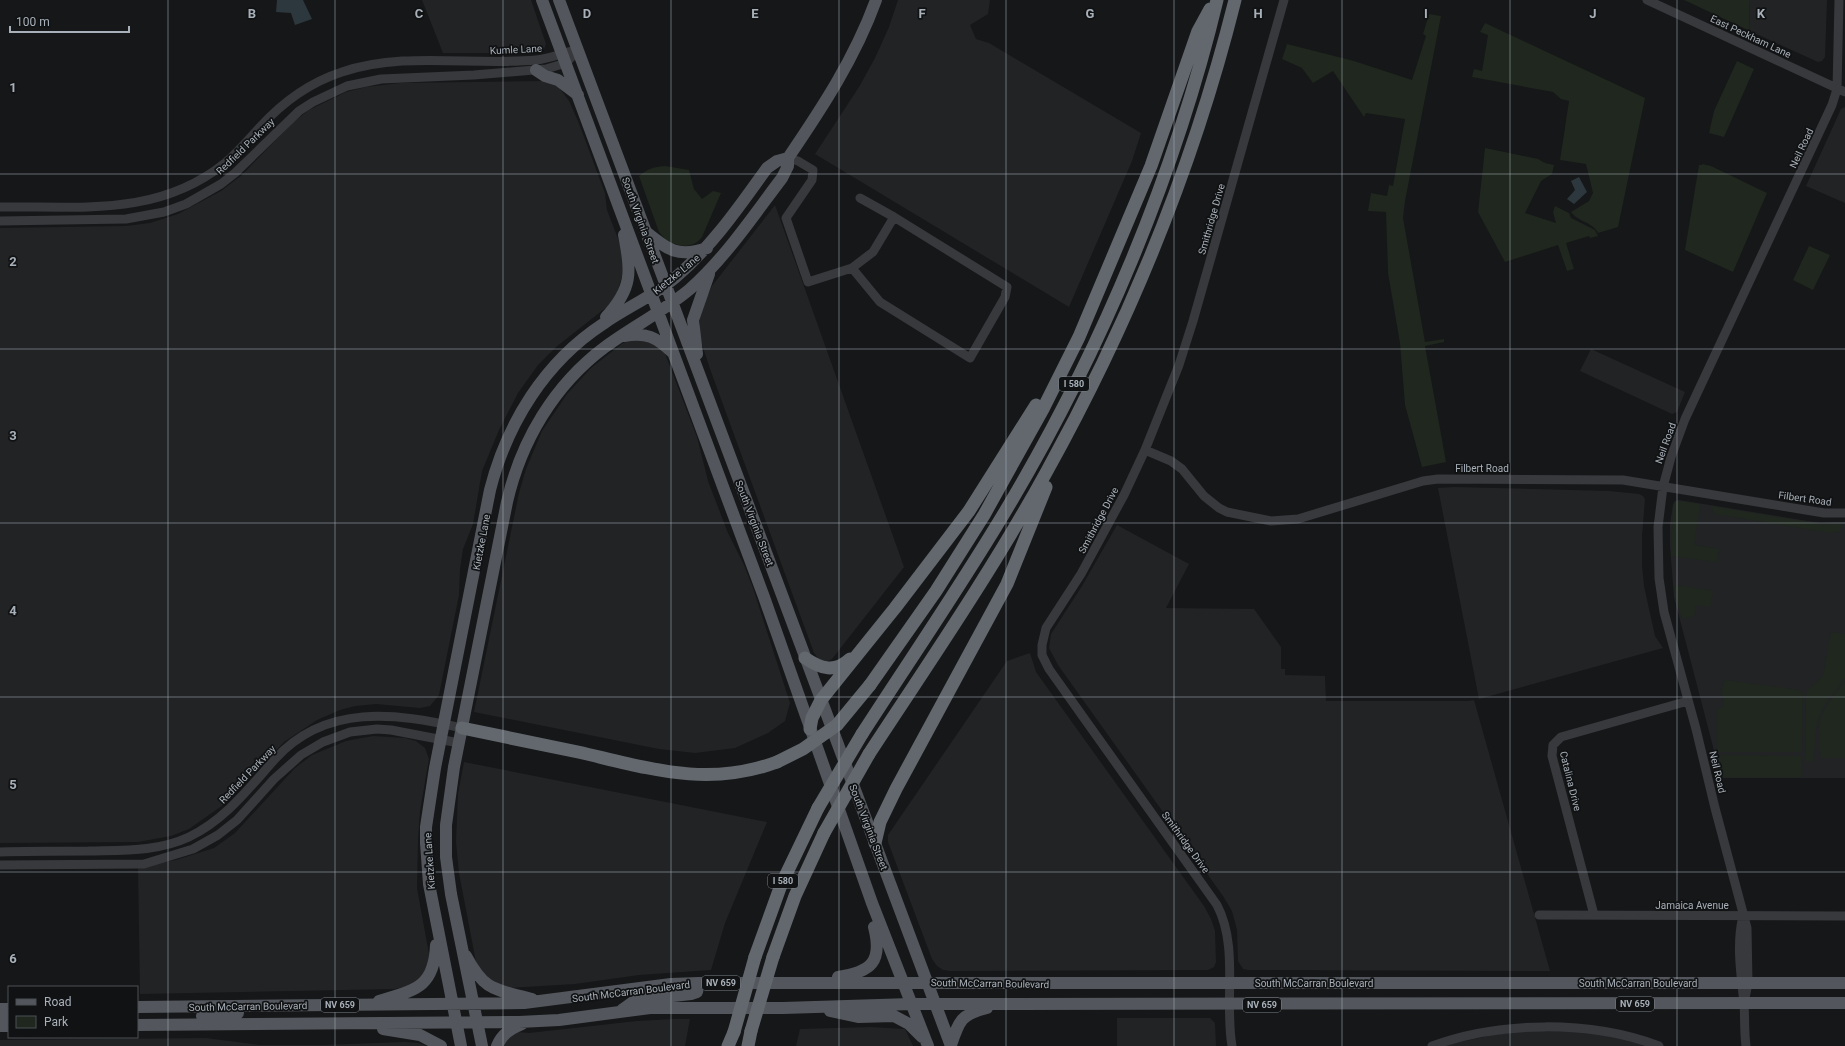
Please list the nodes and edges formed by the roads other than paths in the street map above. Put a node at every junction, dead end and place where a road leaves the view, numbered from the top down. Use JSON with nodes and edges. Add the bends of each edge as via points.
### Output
{"nodes":[{"id":1,"x":542,"y":0,"type":"edge"},
{"id":2,"x":559,"y":0,"type":"edge"},
{"id":3,"x":876,"y":0,"type":"edge"},
{"id":4,"x":1216,"y":0,"type":"edge"},
{"id":5,"x":1235,"y":0,"type":"edge"},
{"id":6,"x":1284,"y":0,"type":"edge"},
{"id":7,"x":1647,"y":0,"type":"edge"},
{"id":8,"x":1839,"y":0,"type":"edge"},
{"id":9,"x":578,"y":50,"type":"junction"},
{"id":10,"x":564,"y":58,"type":"junction"},
{"id":11,"x":370,"y":64,"type":"junction"},
{"id":12,"x":536,"y":70,"type":"junction"},
{"id":13,"x":381,"y":78,"type":"junction"},
{"id":14,"x":1841,"y":90,"type":"edge"},
{"id":15,"x":578,"y":96,"type":"junction"},
{"id":16,"x":788,"y":158,"type":"junction"},
{"id":17,"x":860,"y":198,"type":"dead end"},
{"id":18,"x":618,"y":204,"type":"junction"},
{"id":19,"x":0,"y":206,"type":"edge"},
{"id":20,"x":894,"y":217,"type":"junction"},
{"id":21,"x":0,"y":221,"type":"edge"},
{"id":22,"x":645,"y":231,"type":"junction"},
{"id":23,"x":708,"y":248,"type":"junction"},
{"id":24,"x":852,"y":268,"type":"junction"},
{"id":25,"x":710,"y":270,"type":"junction"},
{"id":26,"x":1106,"y":275,"type":"junction"},
{"id":27,"x":665,"y":285,"type":"junction"},
{"id":28,"x":653,"y":294,"type":"junction"},
{"id":29,"x":672,"y":303,"type":"junction"},
{"id":30,"x":659,"y":311,"type":"junction"},
{"id":31,"x":594,"y":330,"type":"junction"},
{"id":32,"x":621,"y":336,"type":"junction"},
{"id":33,"x":674,"y":354,"type":"junction"},
{"id":34,"x":702,"y":383,"type":"junction"},
{"id":35,"x":1067,"y":434,"type":"junction"},
{"id":36,"x":1145,"y":450,"type":"junction"},
{"id":37,"x":1663,"y":487,"type":"junction"},
{"id":38,"x":1845,"y":513,"type":"edge"},
{"id":39,"x":761,"y":539,"type":"junction"},
{"id":40,"x":745,"y":545,"type":"junction"},
{"id":41,"x":866,"y":644,"type":"junction"},
{"id":42,"x":806,"y":658,"type":"junction"},
{"id":43,"x":821,"y":700,"type":"junction"},
{"id":44,"x":1688,"y":701,"type":"junction"},
{"id":45,"x":444,"y":724,"type":"junction"},
{"id":46,"x":462,"y":728,"type":"junction"},
{"id":47,"x":810,"y":728,"type":"junction"},
{"id":48,"x":441,"y":739,"type":"junction"},
{"id":49,"x":459,"y":743,"type":"junction"},
{"id":50,"x":875,"y":843,"type":"junction"},
{"id":51,"x":0,"y":852,"type":"edge"},
{"id":52,"x":0,"y":865,"type":"edge"},
{"id":53,"x":862,"y":878,"type":"junction"},
{"id":54,"x":433,"y":906,"type":"junction"},
{"id":55,"x":1539,"y":915,"type":"dead end"},
{"id":56,"x":1594,"y":915,"type":"junction"},
{"id":57,"x":1743,"y":916,"type":"junction"},
{"id":58,"x":1845,"y":916,"type":"edge"},
{"id":59,"x":460,"y":945,"type":"junction"},
{"id":60,"x":902,"y":982,"type":"junction"},
{"id":61,"x":928,"y":982,"type":"junction"},
{"id":62,"x":699,"y":983,"type":"junction"},
{"id":63,"x":803,"y":983,"type":"junction"},
{"id":64,"x":1744,"y":983,"type":"junction"},
{"id":65,"x":1845,"y":983,"type":"edge"},
{"id":66,"x":1230,"y":984,"type":"junction"},
{"id":67,"x":542,"y":1002,"type":"junction"},
{"id":68,"x":1744,"y":1003,"type":"junction"},
{"id":69,"x":1845,"y":1003,"type":"edge"},
{"id":70,"x":452,"y":1004,"type":"junction"},
{"id":71,"x":472,"y":1004,"type":"junction"},
{"id":72,"x":911,"y":1004,"type":"junction"},
{"id":73,"x":936,"y":1004,"type":"junction"},
{"id":74,"x":1007,"y":1004,"type":"junction"},
{"id":75,"x":363,"y":1005,"type":"junction"},
{"id":76,"x":1229,"y":1005,"type":"junction"},
{"id":77,"x":138,"y":1007,"type":"edge"},
{"id":78,"x":238,"y":1007,"type":"junction"},
{"id":79,"x":814,"y":1007,"type":"junction"},
{"id":80,"x":621,"y":1011,"type":"junction"},
{"id":81,"x":138,"y":1019,"type":"edge"},
{"id":82,"x":456,"y":1022,"type":"junction"},
{"id":83,"x":477,"y":1022,"type":"junction"},
{"id":84,"x":529,"y":1022,"type":"junction"},
{"id":85,"x":338,"y":1023,"type":"junction"},
{"id":86,"x":138,"y":1025,"type":"edge"},
{"id":87,"x":751,"y":1031,"type":"junction"},
{"id":88,"x":734,"y":1032,"type":"junction"},
{"id":89,"x":927,"y":1044,"type":"edge"},
{"id":90,"x":441,"y":1046,"type":"edge"},
{"id":91,"x":461,"y":1046,"type":"edge"},
{"id":92,"x":482,"y":1046,"type":"edge"},
{"id":93,"x":497,"y":1046,"type":"edge"},
{"id":94,"x":728,"y":1046,"type":"edge"},
{"id":95,"x":731,"y":1046,"type":"edge"},
{"id":96,"x":748,"y":1046,"type":"edge"},
{"id":97,"x":753,"y":1046,"type":"edge"},
{"id":98,"x":951,"y":1046,"type":"edge"},
{"id":99,"x":1232,"y":1046,"type":"edge"},
{"id":100,"x":1432,"y":1046,"type":"edge"},
{"id":101,"x":1659,"y":1046,"type":"edge"},
{"id":102,"x":1746,"y":1046,"type":"edge"}],
"edges":[{"from":1,"to":10,"type":"main road","name":"South Virginia Street"},
{"from":2,"to":9,"type":"main road","name":"South Virginia Street"},
{"from":3,"to":16,"type":"main road","name":"Kietzke Lane","via":[[838,82]]},
{"from":4,"to":26,"type":"highway","via":[[1198,31],[1152,166]]},
{"from":4,"to":88,"type":"highway","number":"I 580","bridge":true,"via":[[1207,41],[1164,172],[1138,241],[1086,360],[1009,505],[862,734],[818,808],[781,885],[755,957]]},
{"from":5,"to":35,"type":"highway","number":"I 580","via":[[1207,98],[1160,233],[1119,328]]},
{"from":6,"to":36,"type":"street","name":"Smithridge Drive","via":[[1193,321]]},
{"from":7,"to":14,"type":"street","name":"East Peckham Lane"},
{"from":8,"to":14,"type":"street","name":"Neil Road"},
{"from":9,"to":10,"type":"street","name":"Kumle Lane"},
{"from":9,"to":22,"type":"main road","name":"South Virginia Street"},
{"from":10,"to":11,"type":"street","name":"Kumle Lane"},
{"from":10,"to":12,"type":"street","name":"Kumle Lane"},
{"from":10,"to":15,"type":"main road","name":"South Virginia Street"},
{"from":11,"to":13,"type":"street"},
{"from":11,"to":19,"type":"street","name":"Redfield Parkway","via":[[324,78],[306,88],[275,112],[225,163],[202,179],[169,195],[155,200],[115,206]]},
{"from":12,"to":13,"type":"street","name":"Kumle Lane"},
{"from":12,"to":15,"type":"main road","via":[[558,80]]},
{"from":13,"to":21,"type":"street","name":"Redfield Parkway","via":[[347,86],[313,102],[286,122],[235,173],[186,204],[147,216],[126,219]]},
{"from":14,"to":37,"type":"street","name":"Neil Road","via":[[1685,419],[1670,457]]},
{"from":15,"to":18,"type":"main road","name":"South Virginia Street"},
{"from":16,"to":23,"type":"main road","name":"Kietzke Lane","via":[[777,161],[767,168]]},
{"from":16,"to":24,"type":"street","via":[[813,170],[812,180],[786,218],[808,282]]},
{"from":16,"to":25,"type":"main road","name":"Kietzke Lane","via":[[788,166],[782,178]]},
{"from":17,"to":20,"type":"street"},
{"from":18,"to":28,"type":"main road","name":"South Virginia Street"},
{"from":18,"to":31,"type":"main road","via":[[628,260],[627,283],[618,304]]},
{"from":20,"to":24,"type":"street","via":[[873,252]]},
{"from":20,"to":24,"type":"street","via":[[1007,287],[970,358],[880,302]]},
{"from":22,"to":23,"type":"main road","via":[[664,246],[680,253]]},
{"from":22,"to":27,"type":"main road","name":"South Virginia Street"},
{"from":23,"to":27,"type":"main road","name":"Kietzke Lane"},
{"from":25,"to":29,"type":"main road","name":"Kietzke Lane"},
{"from":25,"to":34,"type":"main road","via":[[693,320]]},
{"from":26,"to":41,"type":"highway","via":[[1038,402],[992,477],[951,536]]},
{"from":26,"to":46,"type":"highway","bridge":true,"via":[[1079,337],[1022,449],[936,591],[870,685],[836,725],[803,749],[777,762],[737,773],[698,776],[646,769]]},
{"from":27,"to":28,"type":"main road","name":"Kietzke Lane"},
{"from":27,"to":29,"type":"main road","name":"South Virginia Street"},
{"from":28,"to":30,"type":"main road","name":"South Virginia Street"},
{"from":28,"to":31,"type":"main road","name":"Kietzke Lane"},
{"from":29,"to":30,"type":"main road","name":"Kietzke Lane"},
{"from":29,"to":34,"type":"main road","name":"South Virginia Street"},
{"from":30,"to":32,"type":"main road","name":"Kietzke Lane"},
{"from":30,"to":33,"type":"main road","name":"South Virginia Street"},
{"from":31,"to":45,"type":"main road","name":"Kietzke Lane","via":[[558,360],[532,393],[499,460],[490,490]]},
{"from":32,"to":33,"type":"main road","via":[[650,336]]},
{"from":32,"to":46,"type":"main road","name":"Kietzke Lane","via":[[587,361],[544,410],[522,455],[509,496]]},
{"from":33,"to":40,"type":"main road","name":"South Virginia Street"},
{"from":34,"to":39,"type":"main road","name":"South Virginia Street"},
{"from":35,"to":50,"type":"highway","via":[[1007,584],[896,789],[880,822]]},
{"from":35,"to":87,"type":"highway","number":"I 580","bridge":true,"via":[[1003,546],[869,754],[824,833],[795,896],[773,956]]},
{"from":36,"to":37,"type":"street","name":"Filbert Road","via":[[1171,461],[1182,469],[1204,496],[1219,508],[1271,521],[1298,519],[1438,479],[1623,480]]},
{"from":36,"to":66,"type":"street","name":"Smithridge Drive","via":[[1106,531],[1046,628],[1042,654],[1049,669],[1218,905],[1227,928]]},
{"from":37,"to":38,"type":"street","name":"Filbert Road","via":[[1824,514]]},
{"from":37,"to":44,"type":"street","name":"Neil Road","via":[[1658,533],[1659,578],[1664,612]]},
{"from":39,"to":40,"type":"main road"},
{"from":39,"to":42,"type":"main road","name":"South Virginia Street"},
{"from":40,"to":47,"type":"main road","name":"South Virginia Street"},
{"from":41,"to":42,"type":"highway","via":[[846,662],[833,668],[819,667]]},
{"from":41,"to":43,"type":"highway"},
{"from":42,"to":43,"type":"main road","name":"South Virginia Street"},
{"from":43,"to":47,"type":"highway"},
{"from":43,"to":50,"type":"main road","name":"South Virginia Street"},
{"from":44,"to":56,"type":"street","name":"Catalina Drive","via":[[1561,737],[1553,745],[1552,756]]},
{"from":44,"to":57,"type":"street","name":"Neil Road"},
{"from":45,"to":46,"type":"street","name":"Redfield Parkway"},
{"from":45,"to":48,"type":"main road","name":"Kietzke Lane"},
{"from":45,"to":51,"type":"street","name":"Redfield Parkway","via":[[381,715],[353,717],[322,727],[306,735],[281,754],[237,803],[222,815],[190,837],[175,843],[138,850]]},
{"from":46,"to":49,"type":"main road","name":"Kietzke Lane"},
{"from":47,"to":53,"type":"main road","name":"South Virginia Street"},
{"from":48,"to":49,"type":"street"},
{"from":48,"to":52,"type":"street","via":[[377,729],[350,732],[323,742],[285,768],[237,820],[205,844],[144,864]]},
{"from":48,"to":54,"type":"main road","name":"Kietzke Lane","via":[[426,827]]},
{"from":49,"to":59,"type":"main road","name":"Kietzke Lane","via":[[450,788],[445,836],[448,876]]},
{"from":50,"to":61,"type":"main road","name":"South Virginia Street"},
{"from":53,"to":60,"type":"main road","name":"South Virginia Street"},
{"from":53,"to":63,"type":"main road","via":[[878,941],[874,960],[864,970],[854,974]]},
{"from":54,"to":70,"type":"main road","name":"Kietzke Lane"},
{"from":54,"to":75,"type":"main road","via":[[437,940],[436,958],[430,974],[413,990]]},
{"from":55,"to":56,"type":"street","name":"Jamaica Avenue"},
{"from":56,"to":57,"type":"street","name":"Jamaica Avenue"},
{"from":57,"to":58,"type":"street","name":"Jamaica Avenue"},
{"from":57,"to":64,"type":"street","name":"Neil Road","via":[[1748,933]]},
{"from":59,"to":67,"type":"main road","via":[[485,984],[495,990]]},
{"from":59,"to":71,"type":"main road","name":"Kietzke Lane"},
{"from":60,"to":61,"type":"main road","name":"South McCarran Boulevard","number":"NV 659"},
{"from":60,"to":63,"type":"main road","name":"South McCarran Boulevard","number":"NV 659"},
{"from":60,"to":72,"type":"main road","name":"South Virginia Street"},
{"from":61,"to":66,"type":"main road","name":"South McCarran Boulevard","number":"NV 659"},
{"from":61,"to":73,"type":"main road","name":"South Virginia Street"},
{"from":62,"to":63,"type":"main road","name":"South McCarran Boulevard","number":"NV 659"},
{"from":62,"to":67,"type":"main road","name":"South McCarran Boulevard","number":"NV 659","via":[[637,988]]},
{"from":62,"to":80,"type":"main road","via":[[696,992],[691,994],[636,1000]]},
{"from":64,"to":65,"type":"main road","name":"South McCarran Boulevard","number":"NV 659"},
{"from":64,"to":66,"type":"main road","name":"South McCarran Boulevard","number":"NV 659"},
{"from":64,"to":68,"type":"street","name":"Neil Road"},
{"from":66,"to":76,"type":"street","name":"Smithridge Drive"},
{"from":67,"to":71,"type":"main road","name":"South McCarran Boulevard","number":"NV 659"},
{"from":68,"to":69,"type":"main road","name":"South McCarran Boulevard","number":"NV 659"},
{"from":68,"to":76,"type":"main road","name":"South McCarran Boulevard","number":"NV 659"},
{"from":68,"to":102,"type":"street","name":"Neil Road"},
{"from":70,"to":71,"type":"main road","name":"South McCarran Boulevard","number":"NV 659"},
{"from":70,"to":75,"type":"main road","name":"South McCarran Boulevard","number":"NV 659"},
{"from":70,"to":82,"type":"main road","name":"Kietzke Lane"},
{"from":71,"to":83,"type":"main road","name":"Kietzke Lane"},
{"from":72,"to":73,"type":"main road","name":"South McCarran Boulevard","number":"NV 659"},
{"from":72,"to":79,"type":"main road","name":"South McCarran Boulevard","number":"NV 659"},
{"from":72,"to":89,"type":"main road","name":"South Virginia Street"},
{"from":73,"to":74,"type":"main road","name":"South McCarran Boulevard","number":"NV 659"},
{"from":73,"to":98,"type":"main road","name":"South Virginia Street"},
{"from":74,"to":76,"type":"main road","name":"South McCarran Boulevard","number":"NV 659"},
{"from":74,"to":98,"type":"main road","via":[[964,1016],[959,1021]]},
{"from":75,"to":78,"type":"main road","name":"South McCarran Boulevard","number":"NV 659"},
{"from":76,"to":99,"type":"street","name":"Smithridge Drive"},
{"from":77,"to":78,"type":"main road","name":"South McCarran Boulevard","number":"NV 659"},
{"from":78,"to":81,"type":"main road","via":[[238,1013],[233,1016]]},
{"from":79,"to":80,"type":"main road","name":"South McCarran Boulevard","number":"NV 659"},
{"from":79,"to":89,"type":"main road","via":[[858,1017],[894,1016],[909,1024]]},
{"from":80,"to":84,"type":"main road","name":"South McCarran Boulevard","number":"NV 659"},
{"from":82,"to":83,"type":"main road","name":"South McCarran Boulevard","number":"NV 659"},
{"from":82,"to":85,"type":"main road","name":"South McCarran Boulevard","number":"NV 659"},
{"from":82,"to":91,"type":"main road","name":"Kietzke Lane"},
{"from":83,"to":84,"type":"main road","name":"South McCarran Boulevard","number":"NV 659"},
{"from":83,"to":92,"type":"main road","name":"Kietzke Lane"},
{"from":84,"to":93,"type":"main road","via":[[510,1029]]},
{"from":85,"to":86,"type":"main road","name":"South McCarran Boulevard","number":"NV 659"},
{"from":85,"to":90,"type":"main road","via":[[420,1035]]},
{"from":87,"to":96,"type":"highway","number":"I 580"},
{"from":87,"to":97,"type":"highway"},
{"from":88,"to":94,"type":"highway"},
{"from":88,"to":95,"type":"highway","number":"I 580"},
{"from":100,"to":101,"type":"street","via":[[1484,1032],[1527,1028],[1596,1030]]}]}
